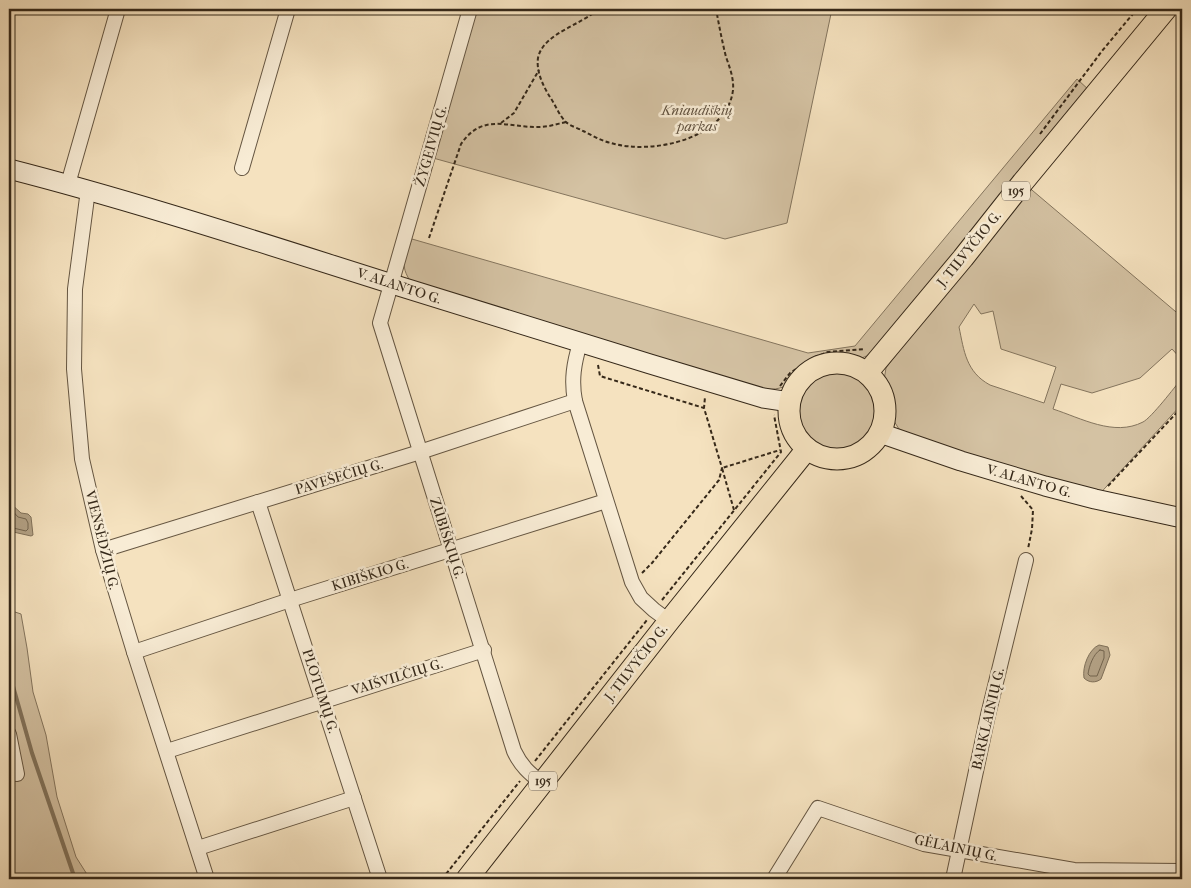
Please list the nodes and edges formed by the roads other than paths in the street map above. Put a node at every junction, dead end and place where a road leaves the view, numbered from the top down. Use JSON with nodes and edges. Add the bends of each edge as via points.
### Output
{"nodes":[{"id":1,"x":118,"y":9,"type":"edge"},
{"id":2,"x":288,"y":9,"type":"edge"},
{"id":3,"x":470,"y":9,"type":"edge"},
{"id":4,"x":1166,"y":9,"type":"edge"},
{"id":5,"x":242,"y":168,"type":"dead end"},
{"id":6,"x":9,"y":169,"type":"edge"},
{"id":7,"x":68,"y":184,"type":"junction"},
{"id":8,"x":88,"y":190,"type":"junction"},
{"id":9,"x":391,"y":284,"type":"junction"},
{"id":10,"x":580,"y":343,"type":"junction"},
{"id":11,"x":867,"y":373,"type":"junction"},
{"id":12,"x":781,"y":400,"type":"junction"},
{"id":13,"x":575,"y":401,"type":"junction"},
{"id":14,"x":880,"y":433,"type":"junction"},
{"id":15,"x":807,"y":449,"type":"junction"},
{"id":16,"x":420,"y":452,"type":"junction"},
{"id":17,"x":606,"y":501,"type":"junction"},
{"id":18,"x":258,"y":502,"type":"junction"},
{"id":19,"x":1182,"y":518,"type":"edge"},
{"id":20,"x":103,"y":550,"type":"junction"},
{"id":21,"x":451,"y":550,"type":"junction"},
{"id":22,"x":1026,"y":560,"type":"road end"},
{"id":23,"x":290,"y":600,"type":"junction"},
{"id":24,"x":662,"y":616,"type":"junction"},
{"id":25,"x":484,"y":650,"type":"junction"},
{"id":26,"x":134,"y":652,"type":"junction"},
{"id":27,"x":323,"y":700,"type":"junction"},
{"id":28,"x":9,"y":734,"type":"edge"},
{"id":29,"x":167,"y":750,"type":"junction"},
{"id":30,"x":17,"y":774,"type":"dead end"},
{"id":31,"x":534,"y":778,"type":"junction"},
{"id":32,"x":354,"y":798,"type":"junction"},
{"id":33,"x":198,"y":848,"type":"junction"},
{"id":34,"x":960,"y":850,"type":"junction"},
{"id":35,"x":1182,"y":871,"type":"edge"},
{"id":36,"x":1074,"y":875,"type":"edge"},
{"id":37,"x":207,"y":879,"type":"edge"},
{"id":38,"x":380,"y":879,"type":"edge"},
{"id":39,"x":467,"y":879,"type":"edge"},
{"id":40,"x":774,"y":879,"type":"edge"},
{"id":41,"x":953,"y":879,"type":"edge"}],
"edges":[{"from":1,"to":7,"type":"street"},
{"from":2,"to":5,"type":"street"},
{"from":3,"to":9,"type":"street","name":"ŽYGEIVIŲ G."},
{"from":4,"to":11,"type":"main road","name":"J. TILVYČIO G.","number":"195"},
{"from":6,"to":7,"type":"main road","name":"V. ALANTO G."},
{"from":7,"to":8,"type":"main road","name":"V. ALANTO G."},
{"from":8,"to":9,"type":"main road","name":"V. ALANTO G."},
{"from":8,"to":20,"type":"street","name":"VIENSĖDŽIŲ G.","via":[[75,289],[74,369],[82,459]]},
{"from":9,"to":10,"type":"main road","name":"V. ALANTO G."},
{"from":9,"to":16,"type":"street","name":"ZŪBIŠKIŲ G.","via":[[380,323]]},
{"from":10,"to":12,"type":"main road","name":"V. ALANTO G.","via":[[762,398]]},
{"from":10,"to":13,"type":"street","via":[[573,368]]},
{"from":11,"to":12,"type":"main road","via":[[845,363],[820,366],[809,372]]},
{"from":11,"to":14,"type":"main road","via":[[878,385],[884,401],[885,418]]},
{"from":12,"to":15,"type":"main road","via":[[792,428]]},
{"from":13,"to":16,"type":"street","name":"PAVEŠEČIŲ G."},
{"from":13,"to":17,"type":"street"},
{"from":14,"to":15,"type":"main road","via":[[866,449],[847,458],[825,457]]},
{"from":14,"to":19,"type":"main road","name":"V. ALANTO G.","via":[[960,461],[1096,499]]},
{"from":15,"to":24,"type":"main road","name":"J. TILVYČIO G.","number":"195"},
{"from":16,"to":18,"type":"street","name":"PAVEŠEČIŲ G."},
{"from":16,"to":21,"type":"street","name":"ZŪBIŠKIŲ G."},
{"from":17,"to":21,"type":"street","name":"KIBIŠKIO G."},
{"from":17,"to":24,"type":"street","via":[[632,582],[641,598]]},
{"from":18,"to":20,"type":"street","name":"PAVEŠEČIŲ G."},
{"from":18,"to":23,"type":"street","name":"PLOTUMŲ G."},
{"from":20,"to":26,"type":"street","name":"VIENSĖDŽIŲ G."},
{"from":21,"to":23,"type":"street","name":"KIBIŠKIO G."},
{"from":21,"to":25,"type":"street","name":"ZŪBIŠKIŲ G."},
{"from":22,"to":34,"type":"street","name":"BARKLAINIŲ G.","via":[[988,715]]},
{"from":23,"to":26,"type":"street","name":"KIBIŠKIO G."},
{"from":23,"to":27,"type":"street","name":"PLOTUMŲ G."},
{"from":24,"to":31,"type":"main road","name":"J. TILVYČIO G.","number":"195"},
{"from":25,"to":27,"type":"street","name":"VAIŠVILČIŲ G."},
{"from":25,"to":31,"type":"street","name":"ZŪBIŠKIŲ G.","via":[[514,751],[520,764]]},
{"from":26,"to":29,"type":"street","name":"VIENSĖDŽIŲ G."},
{"from":27,"to":29,"type":"street","name":"VAIŠVILČIŲ G."},
{"from":27,"to":32,"type":"street","name":"PLOTUMŲ G."},
{"from":28,"to":30,"type":"street"},
{"from":29,"to":33,"type":"street","name":"VIENSĖDŽIŲ G."},
{"from":31,"to":39,"type":"main road","name":"J. TILVYČIO G.","number":"195"},
{"from":32,"to":33,"type":"street"},
{"from":32,"to":38,"type":"street","name":"PLOTUMŲ G."},
{"from":33,"to":37,"type":"street","name":"VIENSĖDŽIŲ G."},
{"from":34,"to":36,"type":"street","name":"GĖLAINIŲ G."},
{"from":34,"to":40,"type":"street","name":"GĖLAINIŲ G.","via":[[924,844],[818,808]]},
{"from":34,"to":41,"type":"street","name":"BARKLAINIŲ G."},
{"from":35,"to":36,"type":"street","name":"GĖLAINIŲ G."}]}
